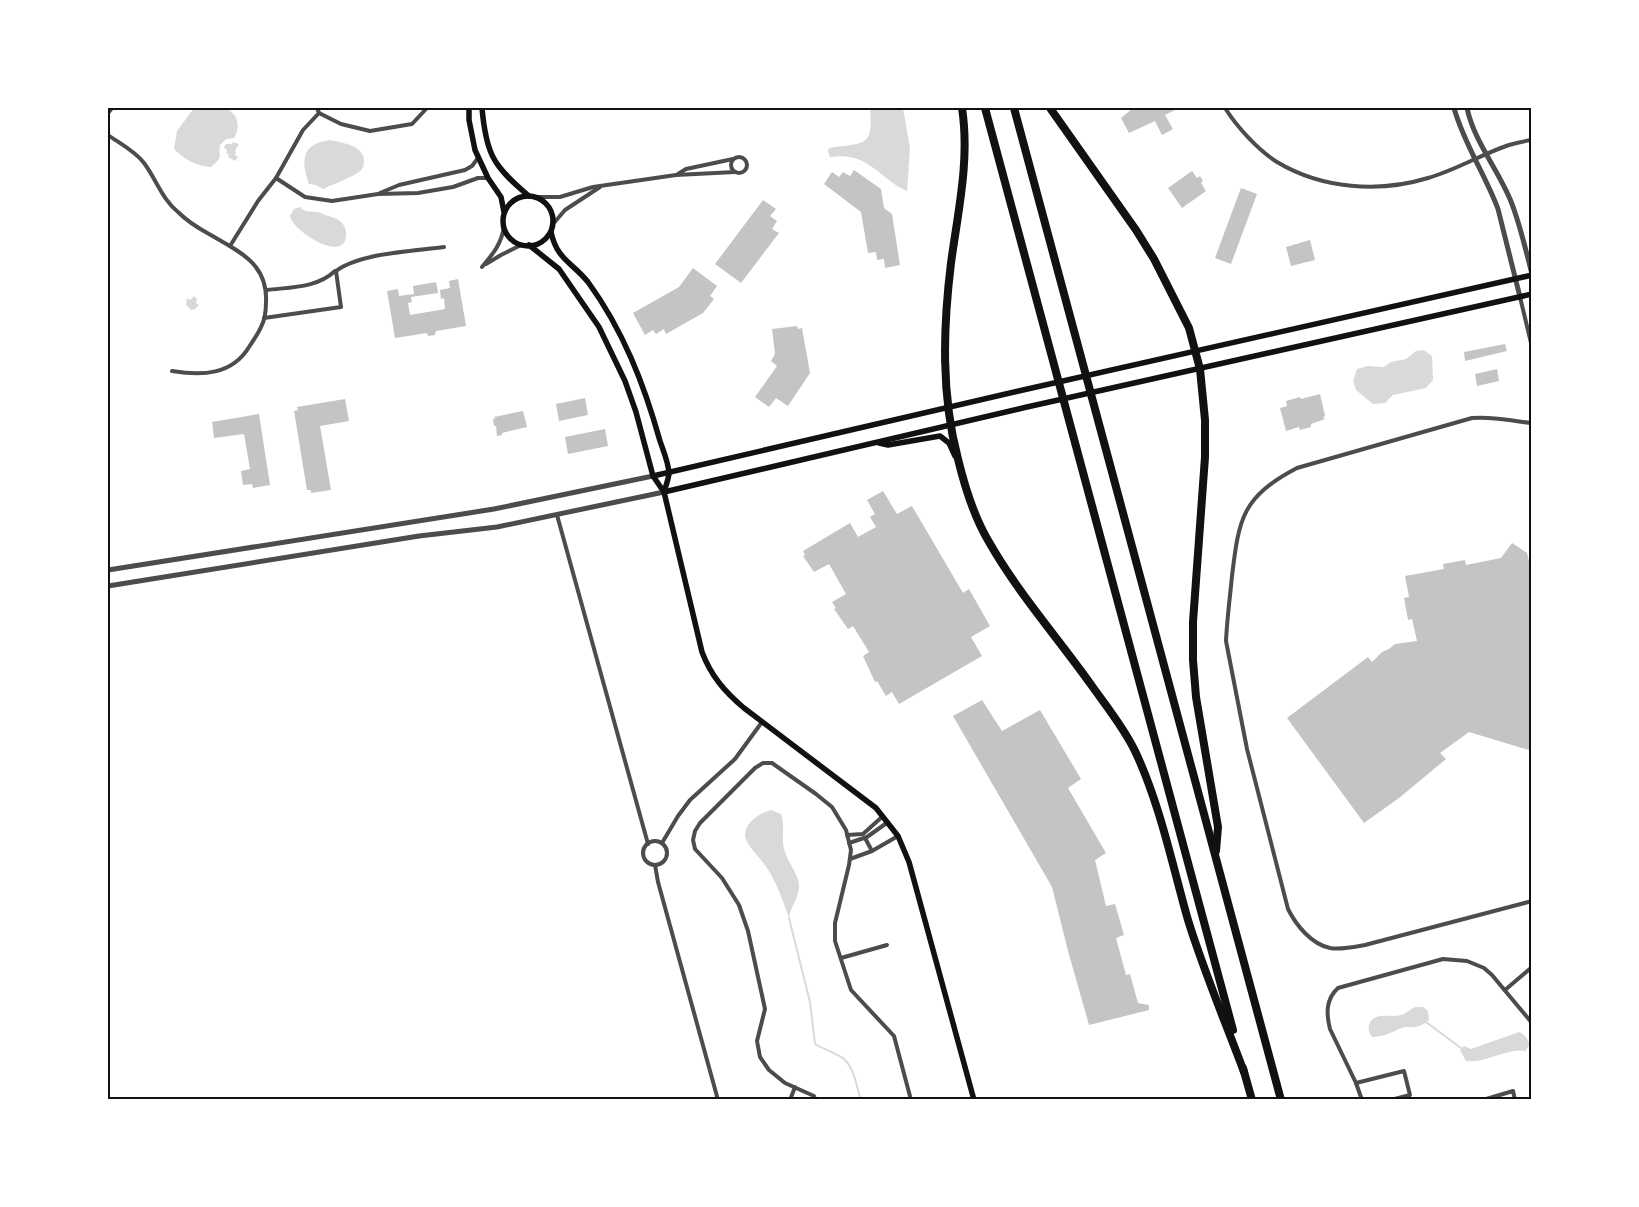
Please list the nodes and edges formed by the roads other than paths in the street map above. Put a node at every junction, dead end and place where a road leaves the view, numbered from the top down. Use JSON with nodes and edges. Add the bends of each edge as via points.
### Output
{"nodes":[{"id":1,"x":112,"y":108,"type":"edge"},
{"id":2,"x":318,"y":108,"type":"edge"},
{"id":3,"x":427,"y":108,"type":"edge"},
{"id":4,"x":469,"y":108,"type":"edge"},
{"id":5,"x":482,"y":108,"type":"edge"},
{"id":6,"x":962,"y":108,"type":"edge"},
{"id":7,"x":986,"y":108,"type":"edge"},
{"id":8,"x":1014,"y":108,"type":"edge"},
{"id":9,"x":1050,"y":108,"type":"edge"},
{"id":10,"x":1225,"y":108,"type":"edge"},
{"id":11,"x":1454,"y":108,"type":"edge"},
{"id":12,"x":1467,"y":108,"type":"edge"},
{"id":13,"x":319,"y":113,"type":"junction"},
{"id":14,"x":108,"y":114,"type":"edge"},
{"id":15,"x":108,"y":135,"type":"edge"},
{"id":16,"x":1532,"y":140,"type":"edge"},
{"id":17,"x":1486,"y":154,"type":"junction"},
{"id":18,"x":478,"y":158,"type":"junction"},
{"id":19,"x":733,"y":159,"type":"junction"},
{"id":20,"x":1475,"y":159,"type":"junction"},
{"id":21,"x":735,"y":172,"type":"junction"},
{"id":22,"x":676,"y":175,"type":"junction"},
{"id":23,"x":276,"y":178,"type":"junction"},
{"id":24,"x":488,"y":178,"type":"junction"},
{"id":25,"x":601,"y":186,"type":"junction"},
{"id":26,"x":378,"y":194,"type":"junction"},
{"id":27,"x":529,"y":196,"type":"junction"},
{"id":28,"x":537,"y":197,"type":"junction"},
{"id":29,"x":504,"y":214,"type":"junction"},
{"id":30,"x":553,"y":224,"type":"junction"},
{"id":31,"x":504,"y":226,"type":"junction"},
{"id":32,"x":551,"y":232,"type":"junction"},
{"id":33,"x":521,"y":245,"type":"junction"},
{"id":34,"x":230,"y":246,"type":"junction"},
{"id":35,"x":529,"y":246,"type":"junction"},
{"id":36,"x":444,"y":247,"type":"dead end"},
{"id":37,"x":336,"y":271,"type":"junction"},
{"id":38,"x":1532,"y":274,"type":"edge"},
{"id":39,"x":1516,"y":278,"type":"junction"},
{"id":40,"x":267,"y":290,"type":"junction"},
{"id":41,"x":1532,"y":294,"type":"edge"},
{"id":42,"x":1520,"y":297,"type":"junction"},
{"id":43,"x":264,"y":318,"type":"junction"},
{"id":44,"x":1532,"y":347,"type":"edge"},
{"id":45,"x":1195,"y":351,"type":"junction"},
{"id":46,"x":1200,"y":369,"type":"junction"},
{"id":47,"x":172,"y":371,"type":"dead end"},
{"id":48,"x":948,"y":407,"type":"junction"},
{"id":49,"x":1532,"y":423,"type":"edge"},
{"id":50,"x":950,"y":425,"type":"junction"},
{"id":51,"x":877,"y":443,"type":"junction"},
{"id":52,"x":958,"y":461,"type":"junction"},
{"id":53,"x":669,"y":472,"type":"junction"},
{"id":54,"x":653,"y":476,"type":"junction"},
{"id":55,"x":664,"y":492,"type":"junction"},
{"id":56,"x":557,"y":515,"type":"junction"},
{"id":57,"x":108,"y":570,"type":"edge"},
{"id":58,"x":108,"y":586,"type":"edge"},
{"id":59,"x":762,"y":722,"type":"junction"},
{"id":60,"x":883,"y":816,"type":"junction"},
{"id":61,"x":888,"y":822,"type":"junction"},
{"id":62,"x":862,"y":834,"type":"junction"},
{"id":63,"x":847,"y":836,"type":"junction"},
{"id":64,"x":898,"y":836,"type":"junction"},
{"id":65,"x":865,"y":839,"type":"junction"},
{"id":66,"x":849,"y":842,"type":"junction"},
{"id":67,"x":662,"y":843,"type":"junction"},
{"id":68,"x":648,"y":844,"type":"junction"},
{"id":69,"x":872,"y":851,"type":"junction"},
{"id":70,"x":1215,"y":858,"type":"junction"},
{"id":71,"x":850,"y":859,"type":"junction"},
{"id":72,"x":655,"y":865,"type":"junction"},
{"id":73,"x":1532,"y":901,"type":"edge"},
{"id":74,"x":887,"y":945,"type":"dead end"},
{"id":75,"x":840,"y":958,"type":"junction"},
{"id":76,"x":1532,"y":967,"type":"edge"},
{"id":77,"x":1505,"y":990,"type":"junction"},
{"id":78,"x":1532,"y":1023,"type":"edge"},
{"id":79,"x":1244,"y":1072,"type":"junction"},
{"id":80,"x":1356,"y":1084,"type":"junction"},
{"id":81,"x":795,"y":1087,"type":"junction"},
{"id":82,"x":718,"y":1100,"type":"edge"},
{"id":83,"x":790,"y":1100,"type":"edge"},
{"id":84,"x":815,"y":1100,"type":"edge"},
{"id":85,"x":911,"y":1100,"type":"edge"},
{"id":86,"x":974,"y":1100,"type":"edge"},
{"id":87,"x":1252,"y":1100,"type":"edge"},
{"id":88,"x":1281,"y":1100,"type":"edge"},
{"id":89,"x":1362,"y":1100,"type":"edge"},
{"id":90,"x":1391,"y":1100,"type":"edge"},
{"id":91,"x":1483,"y":1100,"type":"edge"},
{"id":92,"x":1515,"y":1100,"type":"edge"}],
"edges":[{"from":1,"to":14,"type":"street"},
{"from":2,"to":13,"type":"street"},
{"from":3,"to":13,"type":"street","via":[[412,124],[370,132],[341,124]]},
{"from":4,"to":18,"type":"main road","via":[[472,141]]},
{"from":5,"to":27,"type":"main road","via":[[490,152],[504,174]]},
{"from":6,"to":48,"type":"highway","via":[[965,166],[944,342]]},
{"from":7,"to":79,"type":"highway"},
{"from":8,"to":70,"type":"highway"},
{"from":9,"to":45,"type":"highway","via":[[1154,259],[1188,328]]},
{"from":10,"to":20,"type":"street","via":[[1244,134],[1277,162],[1327,182],[1376,187],[1409,182],[1429,178]]},
{"from":11,"to":20,"type":"street"},
{"from":12,"to":17,"type":"street"},
{"from":13,"to":23,"type":"street","via":[[303,130]]},
{"from":15,"to":34,"type":"street","via":[[143,161],[177,211]]},
{"from":16,"to":17,"type":"street"},
{"from":17,"to":20,"type":"street"},
{"from":17,"to":38,"type":"street","via":[[1513,205]]},
{"from":18,"to":24,"type":"main road"},
{"from":18,"to":26,"type":"street","via":[[465,170],[398,185]]},
{"from":19,"to":21,"type":"street","via":[[731,166]]},
{"from":19,"to":21,"type":"street","via":[[742,157],[747,163],[744,171]]},
{"from":19,"to":22,"type":"street","via":[[686,169]]},
{"from":20,"to":39,"type":"street","via":[[1498,210]]},
{"from":21,"to":22,"type":"street"},
{"from":22,"to":25,"type":"street"},
{"from":23,"to":26,"type":"street","via":[[305,198],[320,201]]},
{"from":23,"to":34,"type":"street"},
{"from":24,"to":26,"type":"street","via":[[418,193]]},
{"from":24,"to":29,"type":"main road","via":[[501,197]]},
{"from":25,"to":28,"type":"street","via":[[560,197]]},
{"from":25,"to":30,"type":"street","via":[[565,210]]},
{"from":27,"to":28,"type":"main road"},
{"from":27,"to":29,"type":"main road","via":[[513,201]]},
{"from":28,"to":30,"type":"main road","via":[[550,208]]},
{"from":29,"to":31,"type":"main road"},
{"from":30,"to":32,"type":"main road"},
{"from":31,"to":33,"type":"main road","via":[[510,238]]},
{"from":31,"to":33,"type":"street","via":[[496,251],[482,267]]},
{"from":32,"to":35,"type":"main road","via":[[542,241]]},
{"from":32,"to":53,"type":"main road","via":[[558,253],[587,281],[622,337],[650,405]]},
{"from":33,"to":35,"type":"main road"},
{"from":34,"to":40,"type":"street","via":[[255,265]]},
{"from":35,"to":54,"type":"main road","via":[[559,269],[599,327],[625,381]]},
{"from":36,"to":37,"type":"street","via":[[367,258]]},
{"from":37,"to":40,"type":"street","via":[[316,283]]},
{"from":37,"to":43,"type":"street","via":[[341,307]]},
{"from":38,"to":39,"type":"main road"},
{"from":39,"to":42,"type":"street"},
{"from":39,"to":45,"type":"main road"},
{"from":40,"to":43,"type":"street"},
{"from":41,"to":42,"type":"main road"},
{"from":42,"to":44,"type":"street"},
{"from":42,"to":46,"type":"main road"},
{"from":43,"to":47,"type":"street","via":[[243,358],[229,368],[193,374]]},
{"from":45,"to":46,"type":"highway"},
{"from":45,"to":48,"type":"main road"},
{"from":46,"to":50,"type":"main road"},
{"from":46,"to":70,"type":"highway","via":[[1205,457],[1193,660],[1196,697],[1218,827]]},
{"from":48,"to":50,"type":"highway"},
{"from":48,"to":53,"type":"main road"},
{"from":49,"to":73,"type":"street","via":[[1503,418],[1472,418],[1297,468],[1278,478],[1257,496],[1244,514],[1237,535],[1226,640],[1247,749],[1288,909],[1305,934],[1329,948],[1349,948]]},
{"from":50,"to":51,"type":"main road"},
{"from":50,"to":52,"type":"highway"},
{"from":51,"to":52,"type":"main road","via":[[888,445],[940,436],[949,443]]},
{"from":51,"to":55,"type":"main road"},
{"from":52,"to":79,"type":"highway","via":[[970,502],[988,541],[1135,750],[1154,799],[1198,952]]},
{"from":53,"to":54,"type":"main road"},
{"from":53,"to":55,"type":"main road"},
{"from":54,"to":55,"type":"main road"},
{"from":54,"to":57,"type":"street","via":[[494,509]]},
{"from":55,"to":56,"type":"street"},
{"from":55,"to":59,"type":"main road","via":[[705,662],[727,693]]},
{"from":56,"to":58,"type":"street"},
{"from":56,"to":68,"type":"street"},
{"from":59,"to":60,"type":"main road","via":[[868,801]]},
{"from":59,"to":67,"type":"street","via":[[735,759],[690,800]]},
{"from":60,"to":61,"type":"main road"},
{"from":60,"to":62,"type":"street"},
{"from":61,"to":64,"type":"main road"},
{"from":61,"to":65,"type":"street"},
{"from":62,"to":63,"type":"street"},
{"from":62,"to":65,"type":"street"},
{"from":63,"to":66,"type":"street"},
{"from":63,"to":81,"type":"street","via":[[832,807],[772,763],[755,768],[695,830],[695,849],[722,878],[745,921],[764,995],[765,1008],[757,1041],[760,1057],[768,1070]]},
{"from":64,"to":69,"type":"street"},
{"from":64,"to":86,"type":"main road","via":[[909,862]]},
{"from":65,"to":66,"type":"street"},
{"from":65,"to":69,"type":"street"},
{"from":66,"to":71,"type":"street"},
{"from":67,"to":68,"type":"street"},
{"from":67,"to":72,"type":"street","via":[[666,857]]},
{"from":68,"to":72,"type":"street","via":[[644,858]]},
{"from":69,"to":71,"type":"street"},
{"from":70,"to":88,"type":"highway"},
{"from":71,"to":75,"type":"street","via":[[835,923],[835,941]]},
{"from":72,"to":82,"type":"street"},
{"from":74,"to":75,"type":"street"},
{"from":75,"to":85,"type":"street","via":[[851,990],[894,1036]]},
{"from":76,"to":77,"type":"street"},
{"from":77,"to":78,"type":"street"},
{"from":77,"to":80,"type":"street","via":[[1484,968],[1454,959],[1428,962],[1338,988],[1328,1002],[1327,1019]]},
{"from":79,"to":87,"type":"highway"},
{"from":80,"to":89,"type":"street"},
{"from":80,"to":90,"type":"street","via":[[1404,1071],[1410,1095]]},
{"from":81,"to":83,"type":"street"},
{"from":81,"to":84,"type":"street","via":[[814,1096]]},
{"from":91,"to":92,"type":"street","via":[[1513,1092]]}]}
